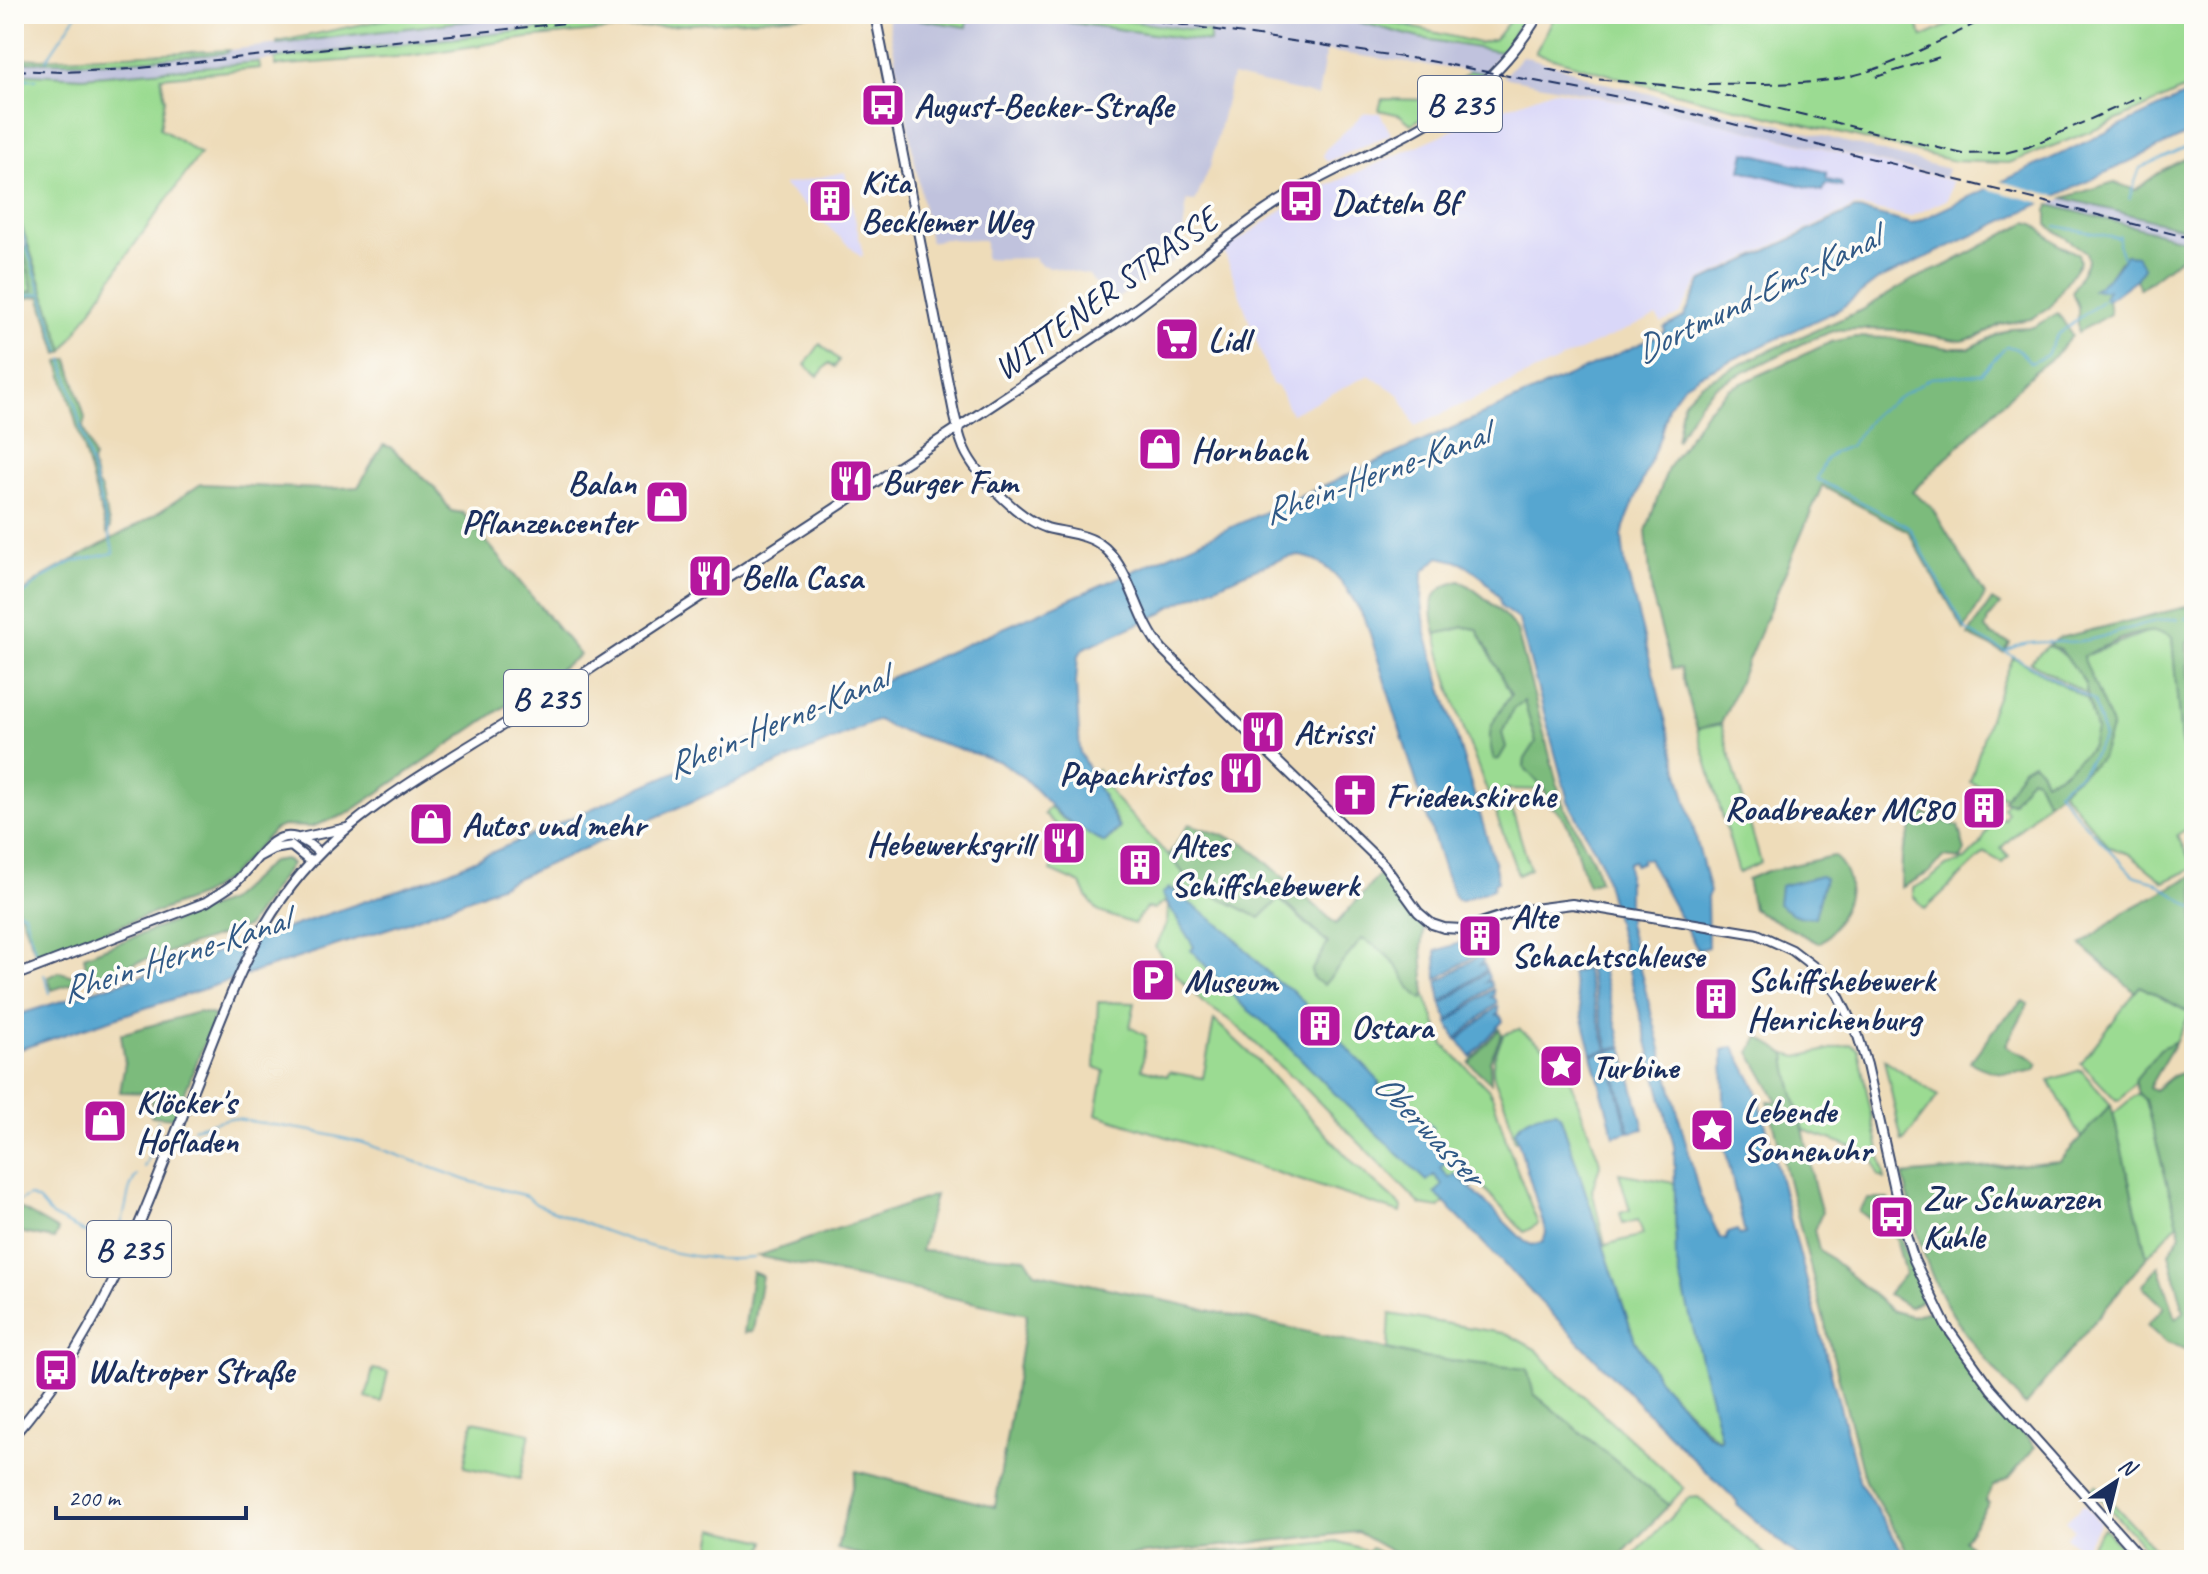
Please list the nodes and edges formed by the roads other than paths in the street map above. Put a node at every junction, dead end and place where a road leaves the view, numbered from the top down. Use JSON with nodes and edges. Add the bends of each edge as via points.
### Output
{"nodes":[{"id":1,"x":875,"y":14,"type":"edge"},
{"id":2,"x":1539,"y":14,"type":"edge"},
{"id":3,"x":959,"y":428,"type":"junction"},
{"id":4,"x":348,"y":828,"type":"junction"},
{"id":5,"x":300,"y":838,"type":"junction"},
{"id":6,"x":319,"y":853,"type":"junction"},
{"id":7,"x":257,"y":857,"type":"junction"},
{"id":8,"x":311,"y":862,"type":"junction"},
{"id":9,"x":14,"y":976,"type":"edge"},
{"id":10,"x":14,"y":1435,"type":"edge"},
{"id":11,"x":2143,"y":1560,"type":"edge"}],
"edges":[{"from":1,"to":3,"type":"main road"},
{"from":2,"to":3,"type":"main road","name":"WITTENER STRASSE","number":"B 235","via":[[1502,66],[1455,107],[1274,205],[1118,321]]},
{"from":3,"to":4,"type":"main road","name":"WITTENER STRASSE","number":"B 235"},
{"from":3,"to":11,"type":"main road","via":[[970,459],[1013,507],[1044,527],[1106,548],[1162,649],[1384,865],[1422,916],[1437,926],[1457,929],[1554,905],[1607,909],[1757,934],[1792,950],[1818,970],[1848,1011],[1867,1065],[1902,1222],[1940,1313],[1991,1389]]},
{"from":4,"to":5,"type":"main road","number":"B 235"},
{"from":4,"to":6,"type":"main road","number":"B 235"},
{"from":5,"to":6,"type":"main road"},
{"from":5,"to":7,"type":"main road","via":[[271,842]]},
{"from":6,"to":8,"type":"main road","number":"B 235"},
{"from":7,"to":8,"type":"main road","via":[[291,846]]},
{"from":7,"to":9,"type":"main road","via":[[231,886],[206,902]]},
{"from":8,"to":10,"type":"main road","number":"B 235","via":[[264,923],[232,991],[108,1295],[62,1375]]}]}
